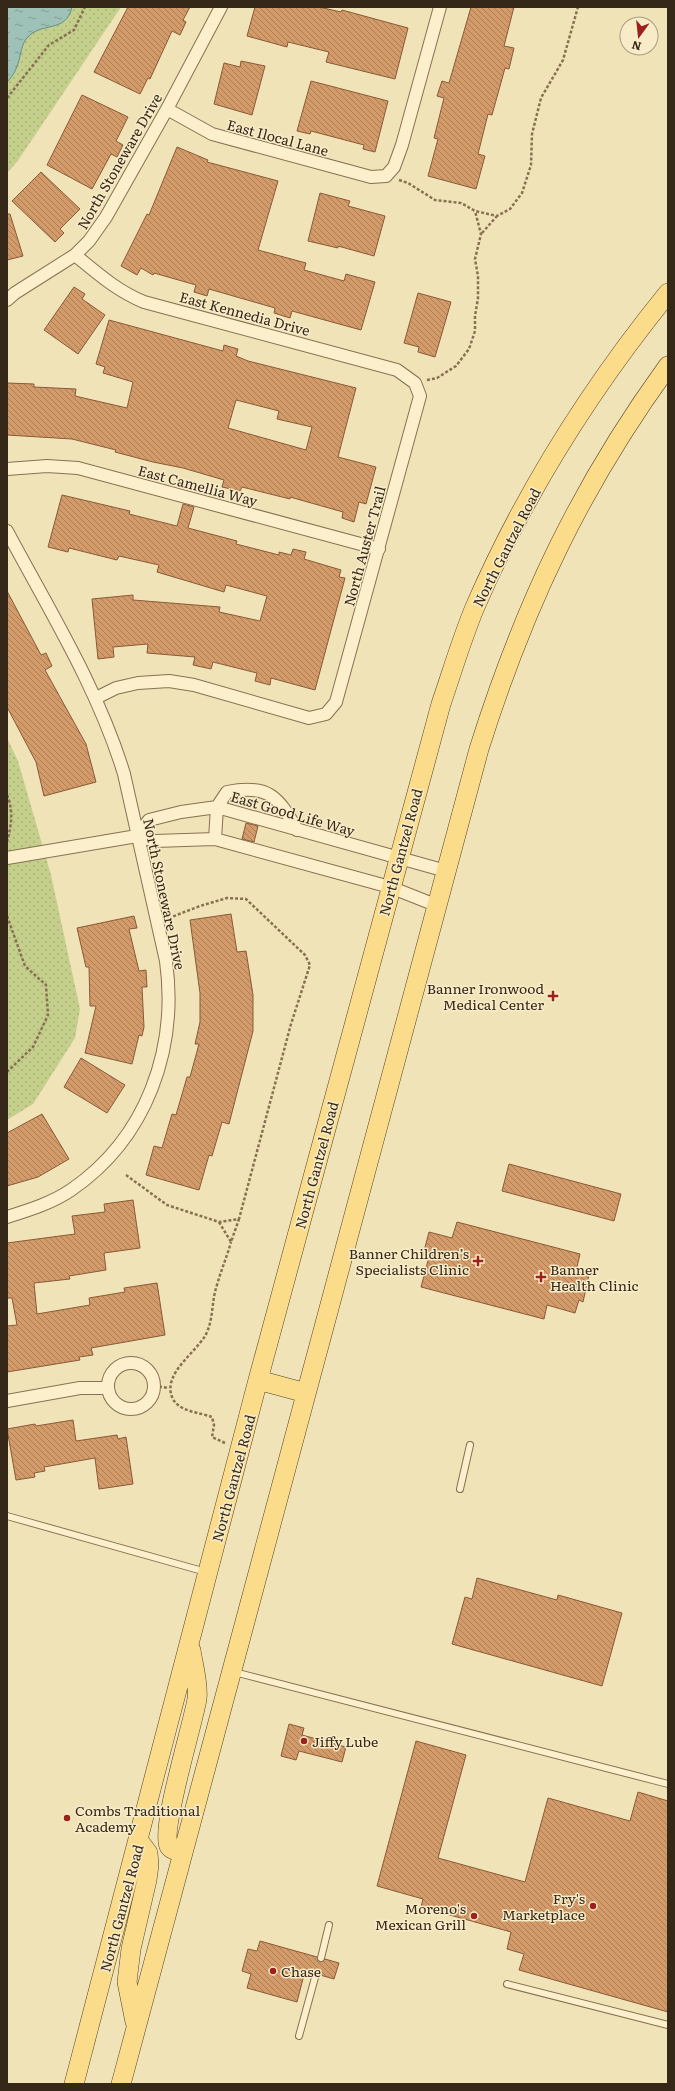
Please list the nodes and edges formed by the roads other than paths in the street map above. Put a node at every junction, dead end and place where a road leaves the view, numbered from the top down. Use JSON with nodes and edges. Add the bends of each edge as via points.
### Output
{"nodes":[{"id":1,"x":221,"y":7,"type":"edge"},
{"id":2,"x":440,"y":7,"type":"edge"},
{"id":3,"x":167,"y":109,"type":"junction"},
{"id":4,"x":75,"y":256,"type":"junction"},
{"id":5,"x":668,"y":293,"type":"edge"},
{"id":6,"x":7,"y":300,"type":"edge"},
{"id":7,"x":668,"y":366,"type":"edge"},
{"id":8,"x":415,"y":383,"type":"joint"},
{"id":9,"x":7,"y":469,"type":"edge"},
{"id":10,"x":7,"y":531,"type":"edge"},
{"id":11,"x":379,"y":549,"type":"junction"},
{"id":12,"x":96,"y":698,"type":"junction"},
{"id":13,"x":217,"y":807,"type":"junction"},
{"id":14,"x":297,"y":830,"type":"junction"},
{"id":15,"x":137,"y":836,"type":"junction"},
{"id":16,"x":215,"y":839,"type":"junction"},
{"id":17,"x":7,"y":858,"type":"edge"},
{"id":18,"x":398,"y":858,"type":"junction"},
{"id":19,"x":446,"y":871,"type":"junction"},
{"id":20,"x":390,"y":887,"type":"junction"},
{"id":21,"x":438,"y":906,"type":"junction"},
{"id":22,"x":7,"y":1218,"type":"edge"},
{"id":23,"x":258,"y":1380,"type":"junction"},
{"id":24,"x":108,"y":1388,"type":"junction"},
{"id":25,"x":306,"y":1393,"type":"junction"},
{"id":26,"x":7,"y":1401,"type":"edge"},
{"id":27,"x":470,"y":1445,"type":"dead end"},
{"id":28,"x":460,"y":1489,"type":"dead end"},
{"id":29,"x":7,"y":1516,"type":"edge"},
{"id":30,"x":208,"y":1572,"type":"junction"},
{"id":31,"x":190,"y":1640,"type":"junction"},
{"id":32,"x":232,"y":1671,"type":"junction"},
{"id":33,"x":668,"y":1784,"type":"edge"},
{"id":34,"x":139,"y":1841,"type":"junction"},
{"id":35,"x":182,"y":1852,"type":"junction"},
{"id":36,"x":329,"y":1925,"type":"dead end"},
{"id":37,"x":320,"y":1958,"type":"dead end"},
{"id":38,"x":316,"y":1974,"type":"dead end"},
{"id":39,"x":507,"y":1984,"type":"dead end"},
{"id":40,"x":668,"y":2026,"type":"edge"},
{"id":41,"x":136,"y":2027,"type":"junction"},
{"id":42,"x":299,"y":2036,"type":"dead end"},
{"id":43,"x":74,"y":2084,"type":"edge"},
{"id":44,"x":121,"y":2084,"type":"edge"}],
"edges":[{"from":1,"to":3,"type":"street","name":"North Stoneware Drive"},
{"from":2,"to":3,"type":"street","name":"East Ilocal Lane","via":[[402,145],[394,167],[386,176],[371,177],[243,144],[212,134]]},
{"from":3,"to":4,"type":"street","name":"North Stoneware Drive","via":[[106,217]]},
{"from":4,"to":6,"type":"street","name":"North Stoneware Drive"},
{"from":4,"to":8,"type":"street","name":"East Kennedia Drive","via":[[116,288],[144,302],[397,370]]},
{"from":5,"to":18,"type":"main road","name":"North Gantzel Road","via":[[621,354],[552,459],[475,607],[441,704]]},
{"from":7,"to":19,"type":"main road","via":[[613,445],[579,505],[537,589],[500,682]]},
{"from":8,"to":11,"type":"street","name":"North Auster Trail","via":[[420,396]]},
{"from":9,"to":11,"type":"street","name":"East Camellia Way","via":[[47,466],[78,468]]},
{"from":10,"to":12,"type":"street","name":"North Stoneware Drive"},
{"from":11,"to":12,"type":"street","name":"North Auster Trail","via":[[336,702],[326,714],[309,718],[194,685],[169,681],[138,683],[116,688]]},
{"from":12,"to":15,"type":"street","name":"North Stoneware Drive","via":[[116,745]]},
{"from":13,"to":14,"type":"street","name":"East Good Life Way"},
{"from":13,"to":14,"type":"street","via":[[227,792],[245,788],[264,792],[274,797],[286,809]]},
{"from":13,"to":15,"type":"street","name":"East Good Life Way","via":[[149,820]]},
{"from":13,"to":16,"type":"street"},
{"from":14,"to":18,"type":"street","name":"East Good Life Way"},
{"from":15,"to":16,"type":"street","via":[[155,841]]},
{"from":15,"to":17,"type":"street"},
{"from":15,"to":22,"type":"street","name":"North Stoneware Drive","via":[[166,961],[169,992],[166,1044],[154,1085],[122,1140],[92,1174],[45,1204]]},
{"from":16,"to":20,"type":"street"},
{"from":18,"to":19,"type":"street","name":"East Good Life Way"},
{"from":18,"to":20,"type":"main road","name":"North Gantzel Road"},
{"from":19,"to":21,"type":"main road"},
{"from":20,"to":21,"type":"street"},
{"from":20,"to":23,"type":"main road","name":"North Gantzel Road"},
{"from":21,"to":25,"type":"main road"},
{"from":23,"to":25,"type":"main road"},
{"from":23,"to":30,"type":"main road","name":"North Gantzel Road"},
{"from":24,"to":24,"type":"street","via":[[111,1373],[130,1362],[138,1363],[150,1372],[154,1386],[149,1400],[136,1408],[121,1406],[110,1395]]},
{"from":24,"to":26,"type":"street","via":[[80,1388]]},
{"from":25,"to":32,"type":"main road"},
{"from":27,"to":28,"type":"lane"},
{"from":29,"to":30,"type":"lane"},
{"from":30,"to":31,"type":"main road","name":"North Gantzel Road"},
{"from":31,"to":34,"type":"main road","name":"North Gantzel Road"},
{"from":31,"to":35,"type":"main road","via":[[197,1697],[167,1835],[171,1849]]},
{"from":32,"to":33,"type":"lane"},
{"from":32,"to":35,"type":"main road"},
{"from":34,"to":41,"type":"main road","via":[[148,1852],[149,1865],[131,1949],[127,1982]]},
{"from":34,"to":43,"type":"main road","name":"North Gantzel Road"},
{"from":35,"to":41,"type":"main road"},
{"from":36,"to":37,"type":"lane"},
{"from":38,"to":42,"type":"lane"},
{"from":39,"to":40,"type":"lane"},
{"from":41,"to":44,"type":"main road"}]}
